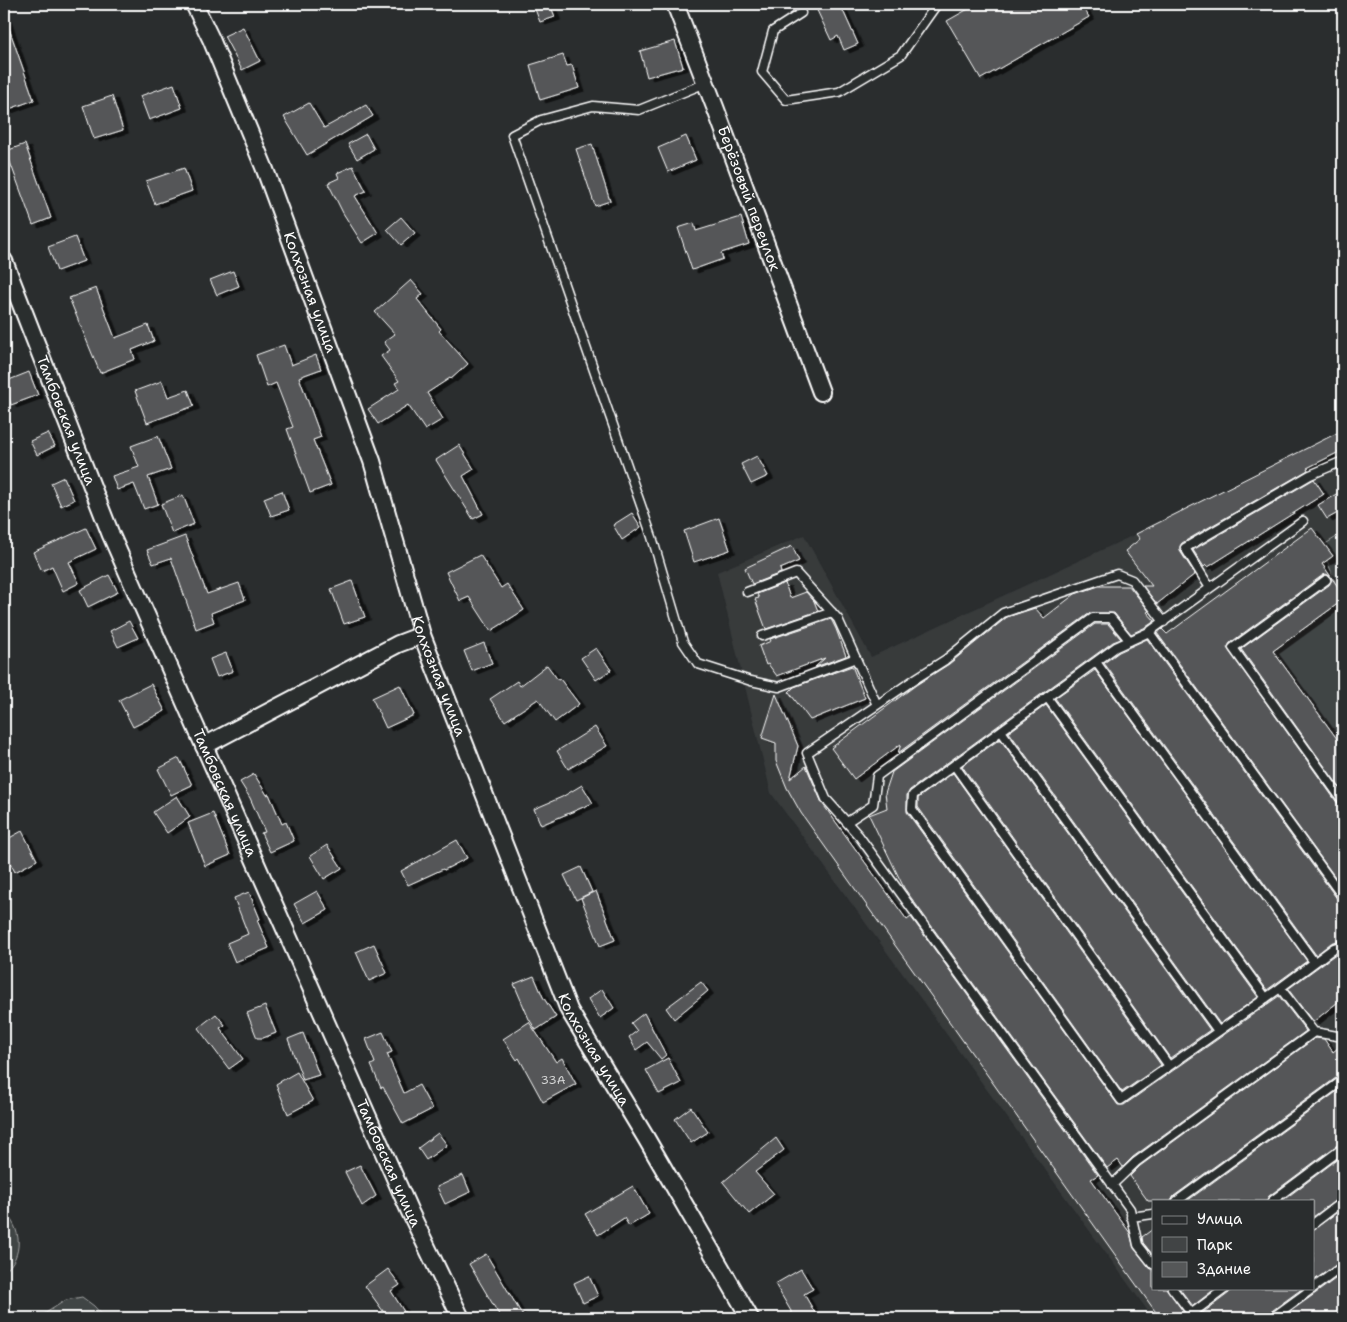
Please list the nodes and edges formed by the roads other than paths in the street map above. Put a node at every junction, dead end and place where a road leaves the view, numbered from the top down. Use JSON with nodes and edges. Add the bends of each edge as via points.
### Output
{"nodes":[{"id":1,"x":194,"y":4,"type":"edge"},
{"id":2,"x":675,"y":4,"type":"edge"},
{"id":3,"x":937,"y":4,"type":"edge"},
{"id":4,"x":801,"y":13,"type":"dead end"},
{"id":5,"x":706,"y":83,"type":"junction"},
{"id":6,"x":4,"y":261,"type":"edge"},
{"id":7,"x":821,"y":392,"type":"dead end"},
{"id":8,"x":1343,"y":461,"type":"edge"},
{"id":9,"x":1302,"y":521,"type":"dead end"},
{"id":10,"x":1326,"y":580,"type":"dead end"},
{"id":11,"x":1210,"y":588,"type":"junction"},
{"id":12,"x":747,"y":592,"type":"dead end"},
{"id":13,"x":832,"y":612,"type":"junction"},
{"id":14,"x":1164,"y":622,"type":"junction"},
{"id":15,"x":1149,"y":632,"type":"junction"},
{"id":16,"x":422,"y":635,"type":"junction"},
{"id":17,"x":762,"y":636,"type":"dead end"},
{"id":18,"x":1130,"y":641,"type":"junction"},
{"id":19,"x":856,"y":658,"type":"junction"},
{"id":20,"x":1096,"y":662,"type":"junction"},
{"id":21,"x":1047,"y":698,"type":"junction"},
{"id":22,"x":877,"y":705,"type":"junction"},
{"id":23,"x":1000,"y":731,"type":"junction"},
{"id":24,"x":204,"y":746,"type":"junction"},
{"id":25,"x":954,"y":765,"type":"junction"},
{"id":26,"x":1343,"y":801,"type":"edge"},
{"id":27,"x":847,"y":822,"type":"junction"},
{"id":28,"x":1343,"y":897,"type":"edge"},
{"id":29,"x":1343,"y":945,"type":"edge"},
{"id":30,"x":1314,"y":962,"type":"junction"},
{"id":31,"x":1280,"y":988,"type":"junction"},
{"id":32,"x":1266,"y":998,"type":"junction"},
{"id":33,"x":1218,"y":1031,"type":"junction"},
{"id":34,"x":1314,"y":1032,"type":"junction"},
{"id":35,"x":1343,"y":1037,"type":"edge"},
{"id":36,"x":1169,"y":1066,"type":"junction"},
{"id":37,"x":1343,"y":1080,"type":"edge"},
{"id":38,"x":1343,"y":1148,"type":"edge"},
{"id":39,"x":1112,"y":1185,"type":"junction"},
{"id":40,"x":1178,"y":1200,"type":"edge"},
{"id":41,"x":1273,"y":1200,"type":"edge"},
{"id":42,"x":1343,"y":1201,"type":"edge"},
{"id":43,"x":1152,"y":1214,"type":"edge"},
{"id":44,"x":1132,"y":1217,"type":"junction"},
{"id":45,"x":1314,"y":1223,"type":"edge"},
{"id":46,"x":1152,"y":1263,"type":"edge"},
{"id":47,"x":1343,"y":1266,"type":"edge"},
{"id":48,"x":1314,"y":1287,"type":"edge"},
{"id":49,"x":1174,"y":1290,"type":"edge"},
{"id":50,"x":1224,"y":1290,"type":"edge"},
{"id":51,"x":1310,"y":1290,"type":"edge"},
{"id":52,"x":1193,"y":1316,"type":"edge"},
{"id":53,"x":461,"y":1318,"type":"edge"},
{"id":54,"x":750,"y":1318,"type":"edge"},
{"id":55,"x":1272,"y":1318,"type":"edge"}],
"edges":[{"from":1,"to":16,"type":"street","name":"Колхозная улица","via":[[264,167],[372,461]]},
{"from":2,"to":5,"type":"street","name":"Берёзовый переулок"},
{"from":3,"to":4,"type":"lane","via":[[901,54],[839,92],[786,100],[762,72],[773,32]]},
{"from":5,"to":7,"type":"street","name":"Берёзовый переулок"},
{"from":5,"to":19,"type":"lane","via":[[639,110],[593,106],[541,120],[512,135],[652,537],[683,642],[698,664],[778,687]]},
{"from":6,"to":24,"type":"street","name":"Тамбовская улица","via":[[111,535]]},
{"from":8,"to":11,"type":"lane","via":[[1310,475],[1185,548]]},
{"from":9,"to":11,"type":"lane"},
{"from":10,"to":26,"type":"lane","via":[[1233,648]]},
{"from":11,"to":14,"type":"lane"},
{"from":12,"to":13,"type":"lane","via":[[796,573]]},
{"from":13,"to":17,"type":"lane"},
{"from":13,"to":19,"type":"lane"},
{"from":14,"to":15,"type":"lane"},
{"from":14,"to":22,"type":"lane","via":[[1132,580],[1117,574],[1003,613],[945,660]]},
{"from":15,"to":18,"type":"lane"},
{"from":15,"to":28,"type":"lane"},
{"from":16,"to":24,"type":"street","via":[[398,644]]},
{"from":16,"to":54,"type":"street","name":"Колхозная улица","via":[[569,1010]]},
{"from":18,"to":20,"type":"lane"},
{"from":18,"to":27,"type":"lane","via":[[1112,618],[1092,618],[877,776],[873,805]]},
{"from":19,"to":22,"type":"lane"},
{"from":20,"to":21,"type":"lane"},
{"from":20,"to":30,"type":"lane"},
{"from":21,"to":23,"type":"lane"},
{"from":21,"to":32,"type":"lane"},
{"from":22,"to":27,"type":"lane","via":[[806,753],[826,799]]},
{"from":23,"to":25,"type":"lane"},
{"from":23,"to":33,"type":"lane"},
{"from":24,"to":53,"type":"street","name":"Тамбовская улица","via":[[410,1212]]},
{"from":25,"to":36,"type":"lane"},
{"from":25,"to":36,"type":"lane","via":[[913,794],[912,809],[1121,1100]]},
{"from":27,"to":39,"type":"lane"},
{"from":29,"to":30,"type":"lane"},
{"from":30,"to":31,"type":"lane"},
{"from":31,"to":32,"type":"lane"},
{"from":31,"to":34,"type":"lane"},
{"from":32,"to":33,"type":"lane"},
{"from":33,"to":36,"type":"lane"},
{"from":34,"to":35,"type":"lane"},
{"from":34,"to":39,"type":"lane","via":[[1136,1162]]},
{"from":37,"to":40,"type":"lane"},
{"from":38,"to":41,"type":"lane"},
{"from":39,"to":44,"type":"lane","via":[[1130,1209]]},
{"from":42,"to":45,"type":"lane"},
{"from":43,"to":44,"type":"lane"},
{"from":44,"to":46,"type":"lane","via":[[1138,1245]]},
{"from":47,"to":48,"type":"lane"},
{"from":49,"to":52,"type":"lane"},
{"from":50,"to":52,"type":"lane"},
{"from":51,"to":55,"type":"lane"}]}
